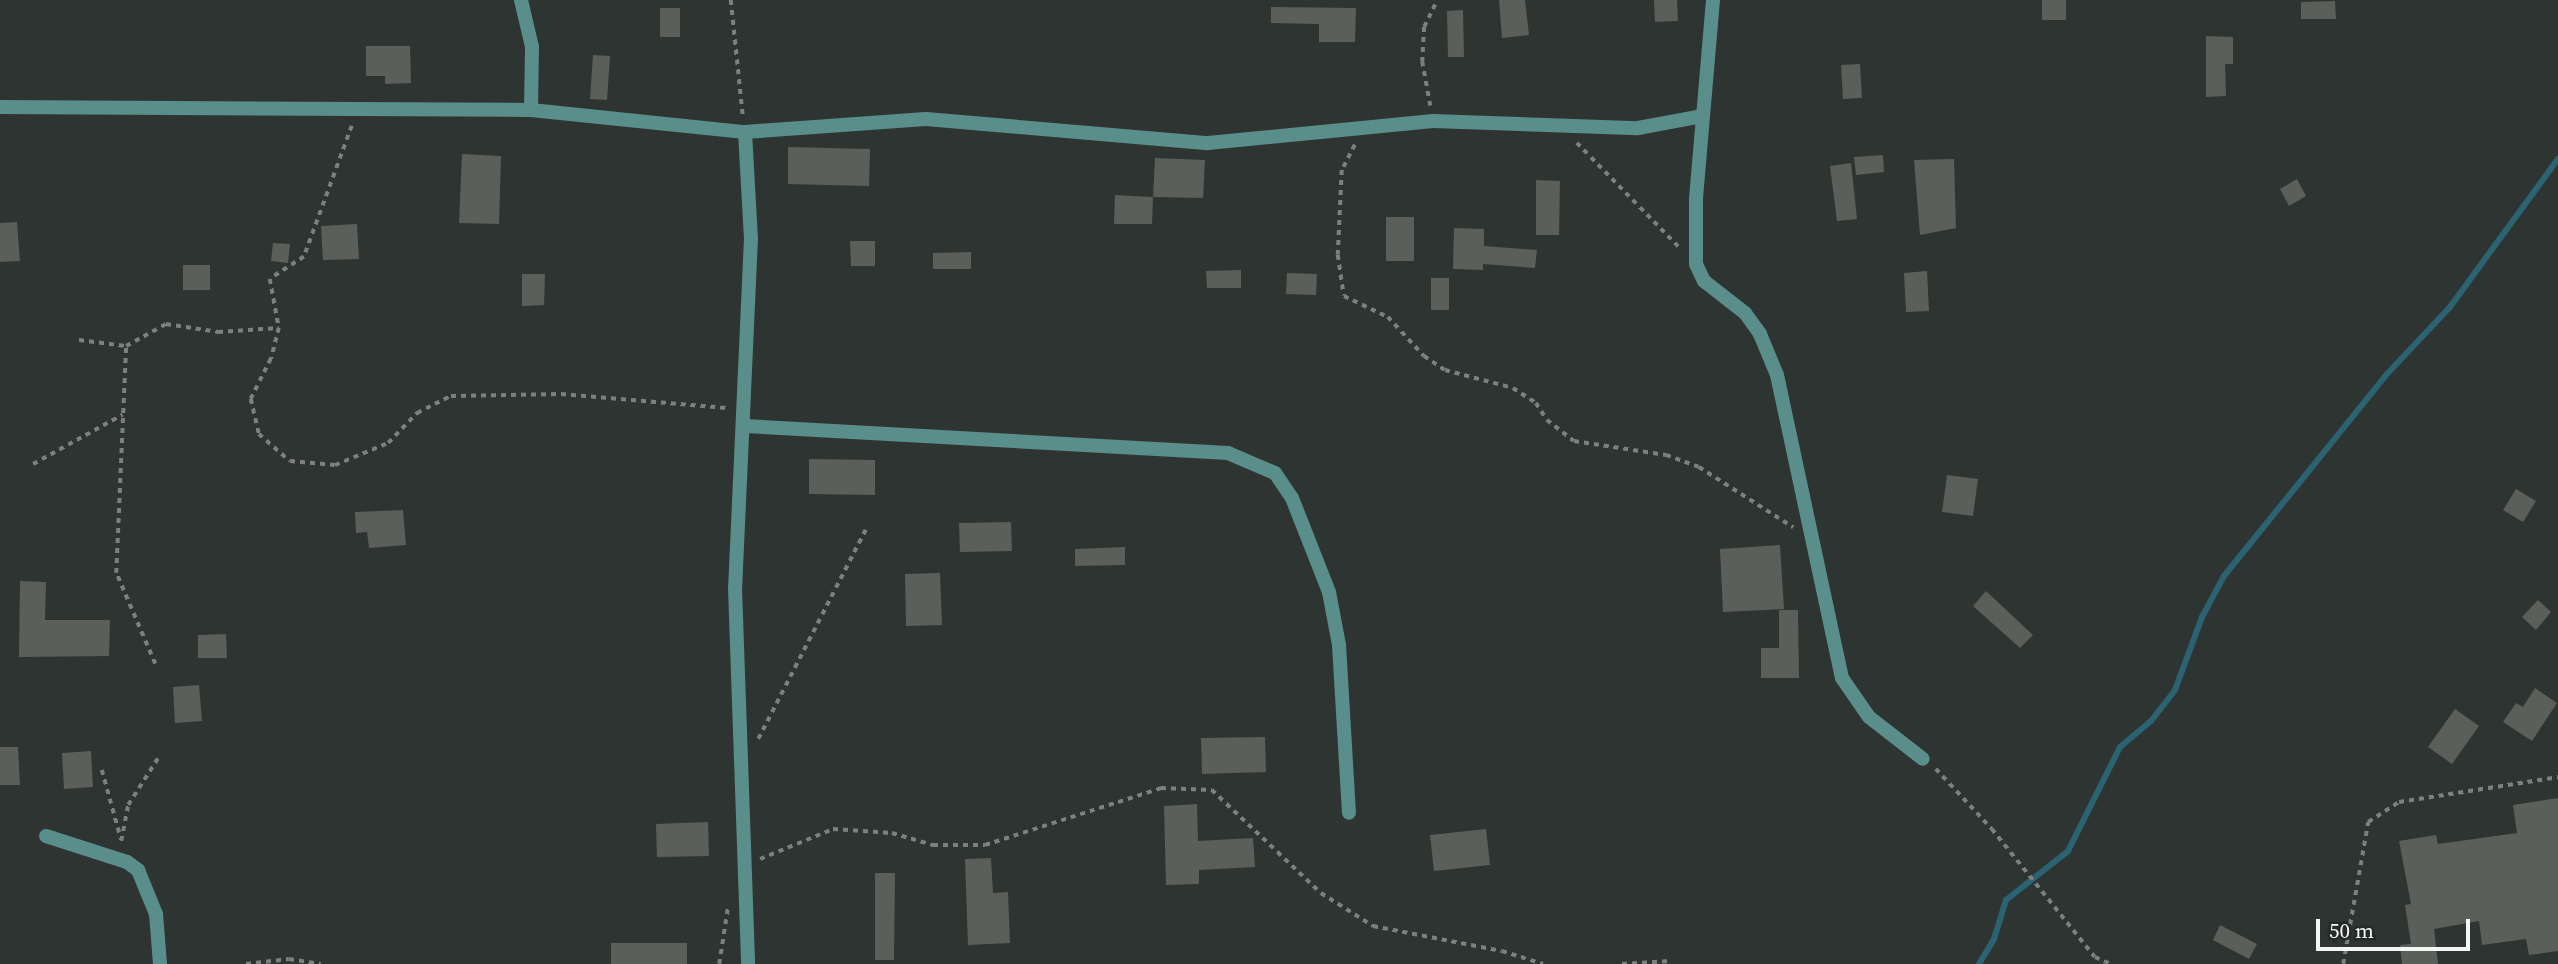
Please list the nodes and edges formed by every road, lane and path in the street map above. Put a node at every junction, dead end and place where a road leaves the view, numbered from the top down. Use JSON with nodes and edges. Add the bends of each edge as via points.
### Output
{"nodes":[{"id":1,"x":521,"y":0,"type":"edge"},
{"id":2,"x":731,"y":0,"type":"edge"},
{"id":3,"x":1437,"y":0,"type":"edge"},
{"id":4,"x":1713,"y":0,"type":"edge"},
{"id":5,"x":0,"y":107,"type":"edge"},
{"id":6,"x":374,"y":108,"type":"junction"},
{"id":7,"x":531,"y":110,"type":"junction"},
{"id":8,"x":1702,"y":116,"type":"junction"},
{"id":9,"x":1433,"y":121,"type":"junction"},
{"id":10,"x":1561,"y":126,"type":"junction"},
{"id":11,"x":1363,"y":129,"type":"junction"},
{"id":12,"x":745,"y":132,"type":"junction"},
{"id":13,"x":1696,"y":264,"type":"junction"},
{"id":14,"x":279,"y":328,"type":"junction"},
{"id":15,"x":79,"y":340,"type":"dead end"},
{"id":16,"x":126,"y":346,"type":"junction"},
{"id":17,"x":745,"y":410,"type":"junction"},
{"id":18,"x":122,"y":415,"type":"junction"},
{"id":19,"x":745,"y":426,"type":"junction"},
{"id":20,"x":33,"y":464,"type":"dead end"},
{"id":21,"x":866,"y":529,"type":"dead end"},
{"id":22,"x":1809,"y":537,"type":"junction"},
{"id":23,"x":155,"y":664,"type":"dead end"},
{"id":24,"x":755,"y":750,"type":"dead end"},
{"id":25,"x":160,"y":755,"type":"dead end"},
{"id":26,"x":1923,"y":759,"type":"joint"},
{"id":27,"x":103,"y":770,"type":"dead end"},
{"id":28,"x":2558,"y":776,"type":"edge"},
{"id":29,"x":1349,"y":813,"type":"dead end"},
{"id":30,"x":46,"y":836,"type":"dead end"},
{"id":31,"x":121,"y":841,"type":"junction"},
{"id":32,"x":127,"y":862,"type":"junction"},
{"id":33,"x":746,"y":865,"type":"junction"},
{"id":34,"x":730,"y":900,"type":"dead end"},
{"id":35,"x":1670,"y":961,"type":"dead end"},
{"id":36,"x":160,"y":964,"type":"edge"},
{"id":37,"x":246,"y":964,"type":"edge"},
{"id":38,"x":321,"y":964,"type":"edge"},
{"id":39,"x":719,"y":964,"type":"edge"},
{"id":40,"x":748,"y":964,"type":"edge"},
{"id":41,"x":1543,"y":964,"type":"edge"},
{"id":42,"x":1622,"y":964,"type":"edge"},
{"id":43,"x":2111,"y":964,"type":"edge"},
{"id":44,"x":2343,"y":964,"type":"edge"}],
"edges":[{"from":1,"to":7,"type":"street","via":[[532,47]]},
{"from":2,"to":12,"type":"path"},
{"from":3,"to":9,"type":"path","via":[[1424,27],[1422,62]]},
{"from":4,"to":8,"type":"street"},
{"from":5,"to":6,"type":"street"},
{"from":6,"to":7,"type":"street"},
{"from":6,"to":14,"type":"path","via":[[353,125],[304,257],[270,279]]},
{"from":7,"to":12,"type":"street"},
{"from":8,"to":10,"type":"street","via":[[1654,128]]},
{"from":8,"to":13,"type":"street"},
{"from":9,"to":10,"type":"street"},
{"from":9,"to":11,"type":"street"},
{"from":10,"to":13,"type":"path"},
{"from":11,"to":12,"type":"street","via":[[1208,143],[926,119]]},
{"from":11,"to":22,"type":"path","via":[[1342,170],[1338,255],[1344,296],[1388,317],[1424,356],[1445,370],[1513,388],[1536,403],[1574,441],[1666,455],[1699,467]]},
{"from":12,"to":17,"type":"street","via":[[751,239]]},
{"from":13,"to":22,"type":"street","via":[[1704,281],[1745,313],[1769,354]]},
{"from":14,"to":16,"type":"path","via":[[218,332],[166,324]]},
{"from":14,"to":17,"type":"path","via":[[271,359],[251,399],[259,434],[290,461],[335,466],[388,443],[417,413],[451,396],[561,394]]},
{"from":15,"to":16,"type":"path"},
{"from":16,"to":18,"type":"path"},
{"from":17,"to":19,"type":"street"},
{"from":18,"to":20,"type":"path"},
{"from":18,"to":23,"type":"path","via":[[116,573]]},
{"from":19,"to":29,"type":"street","via":[[1228,453],[1275,473],[1292,498],[1333,611]]},
{"from":19,"to":33,"type":"street","via":[[735,588]]},
{"from":21,"to":24,"type":"path"},
{"from":22,"to":26,"type":"street","via":[[1842,678],[1863,710]]},
{"from":25,"to":31,"type":"path","via":[[128,805]]},
{"from":26,"to":43,"type":"path","via":[[1963,795],[2095,957]]},
{"from":27,"to":31,"type":"path"},
{"from":28,"to":44,"type":"path","via":[[2399,802],[2368,822]]},
{"from":30,"to":32,"type":"street"},
{"from":31,"to":32,"type":"path"},
{"from":32,"to":36,"type":"street","via":[[138,870],[156,914]]},
{"from":33,"to":40,"type":"street"},
{"from":33,"to":41,"type":"path","via":[[833,829],[892,833],[933,845],[985,845],[1161,788],[1212,790],[1321,893],[1373,926],[1502,951]]},
{"from":34,"to":39,"type":"path"},
{"from":35,"to":42,"type":"path"},
{"from":37,"to":38,"type":"path","via":[[289,958]]}]}
